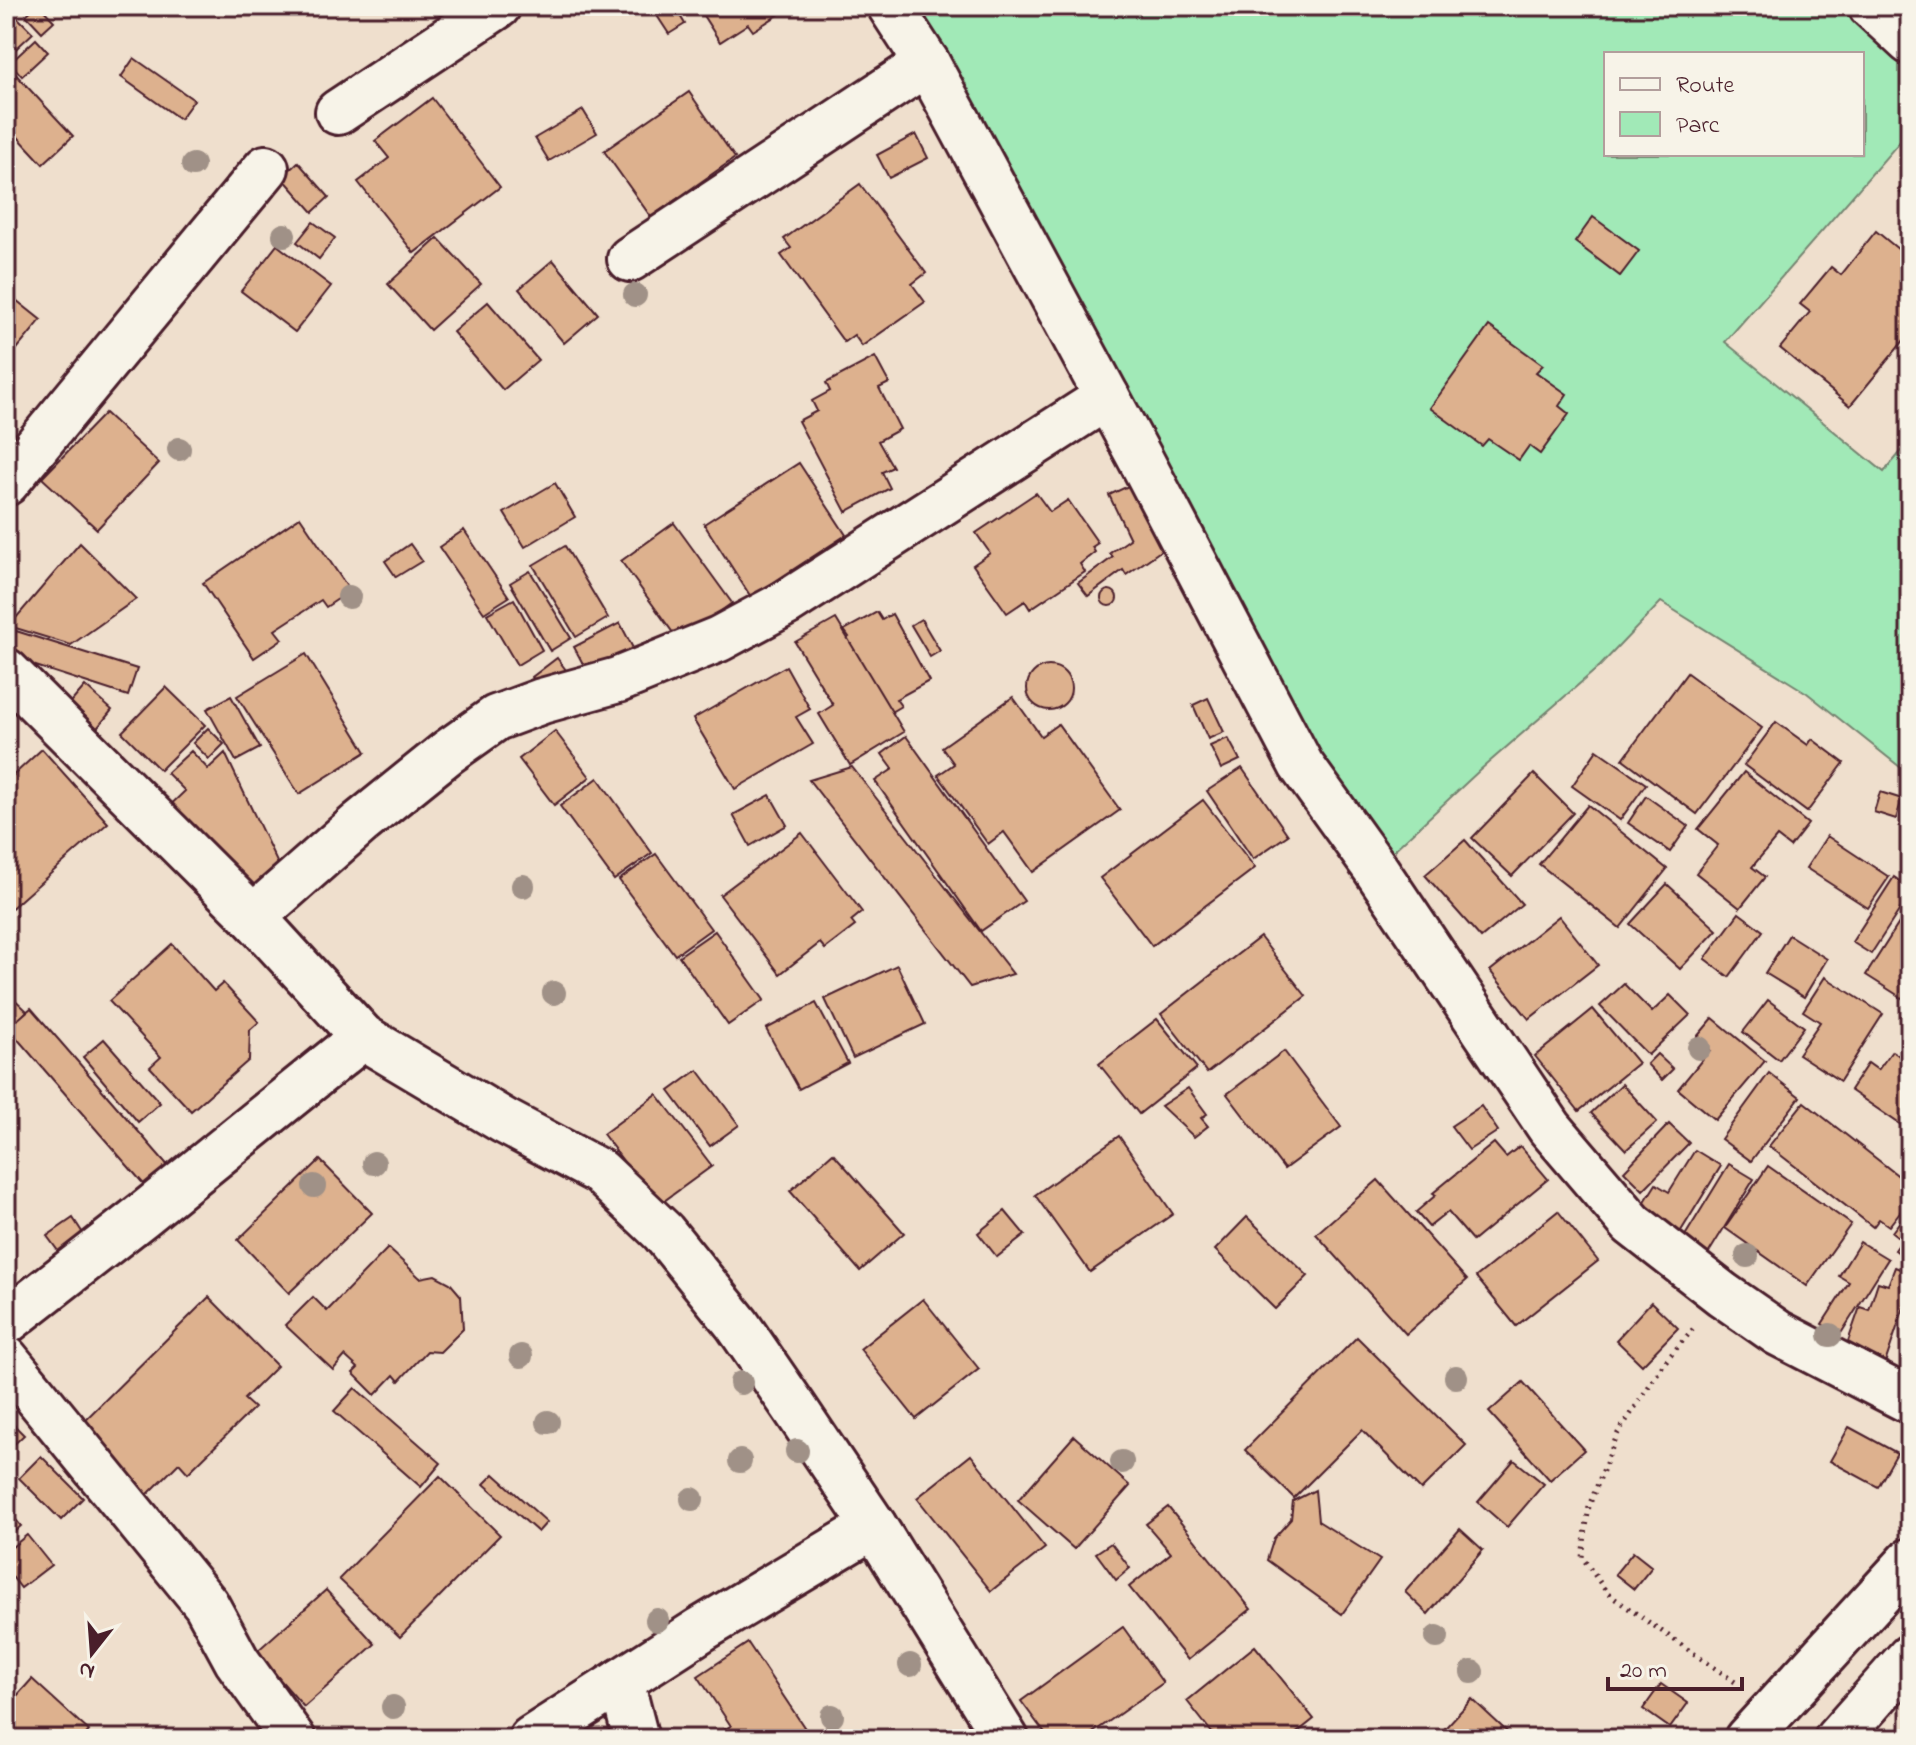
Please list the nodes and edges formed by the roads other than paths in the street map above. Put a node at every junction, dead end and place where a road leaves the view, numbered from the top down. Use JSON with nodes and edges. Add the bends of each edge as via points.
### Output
{"nodes":[{"id":1,"x":890,"y":6,"type":"edge"},
{"id":2,"x":1871,"y":6,"type":"edge"},
{"id":3,"x":477,"y":11,"type":"edge"},
{"id":4,"x":1910,"y":42,"type":"edge"},
{"id":5,"x":927,"y":63,"type":"junction"},
{"id":6,"x":338,"y":112,"type":"dead end"},
{"id":7,"x":266,"y":168,"type":"dead end"},
{"id":8,"x":630,"y":259,"type":"dead end"},
{"id":9,"x":1107,"y":397,"type":"junction"},
{"id":10,"x":6,"y":483,"type":"edge"},
{"id":11,"x":6,"y":671,"type":"edge"},
{"id":12,"x":253,"y":917,"type":"junction"},
{"id":13,"x":363,"y":1037,"type":"junction"},
{"id":14,"x":6,"y":1322,"type":"edge"},
{"id":15,"x":6,"y":1359,"type":"edge"},
{"id":16,"x":1910,"y":1401,"type":"edge"},
{"id":17,"x":874,"y":1526,"type":"junction"},
{"id":18,"x":1910,"y":1561,"type":"edge"},
{"id":19,"x":1910,"y":1657,"type":"edge"},
{"id":20,"x":621,"y":1681,"type":"junction"},
{"id":21,"x":1761,"y":1725,"type":"edge"},
{"id":22,"x":293,"y":1739,"type":"edge"},
{"id":23,"x":531,"y":1739,"type":"edge"},
{"id":24,"x":636,"y":1739,"type":"edge"},
{"id":25,"x":1006,"y":1739,"type":"edge"},
{"id":26,"x":1837,"y":1739,"type":"edge"}],
"edges":[{"from":1,"to":5,"type":"street"},
{"from":2,"to":4,"type":"street"},
{"from":3,"to":6,"type":"street"},
{"from":5,"to":8,"type":"street"},
{"from":5,"to":9,"type":"street"},
{"from":7,"to":10,"type":"street"},
{"from":9,"to":12,"type":"street","via":[[788,602],[719,639],[618,680],[496,718],[371,814]]},
{"from":9,"to":16,"type":"street","via":[[1301,765],[1550,1128],[1632,1224],[1722,1294],[1778,1333]]},
{"from":11,"to":12,"type":"street"},
{"from":12,"to":13,"type":"street"},
{"from":13,"to":14,"type":"street"},
{"from":13,"to":17,"type":"street","via":[[600,1172],[663,1232],[737,1324]]},
{"from":15,"to":22,"type":"street","via":[[206,1604],[237,1661]]},
{"from":17,"to":20,"type":"street"},
{"from":17,"to":25,"type":"street"},
{"from":18,"to":21,"type":"street"},
{"from":19,"to":26,"type":"street"},
{"from":20,"to":23,"type":"street"},
{"from":20,"to":24,"type":"street"}]}
